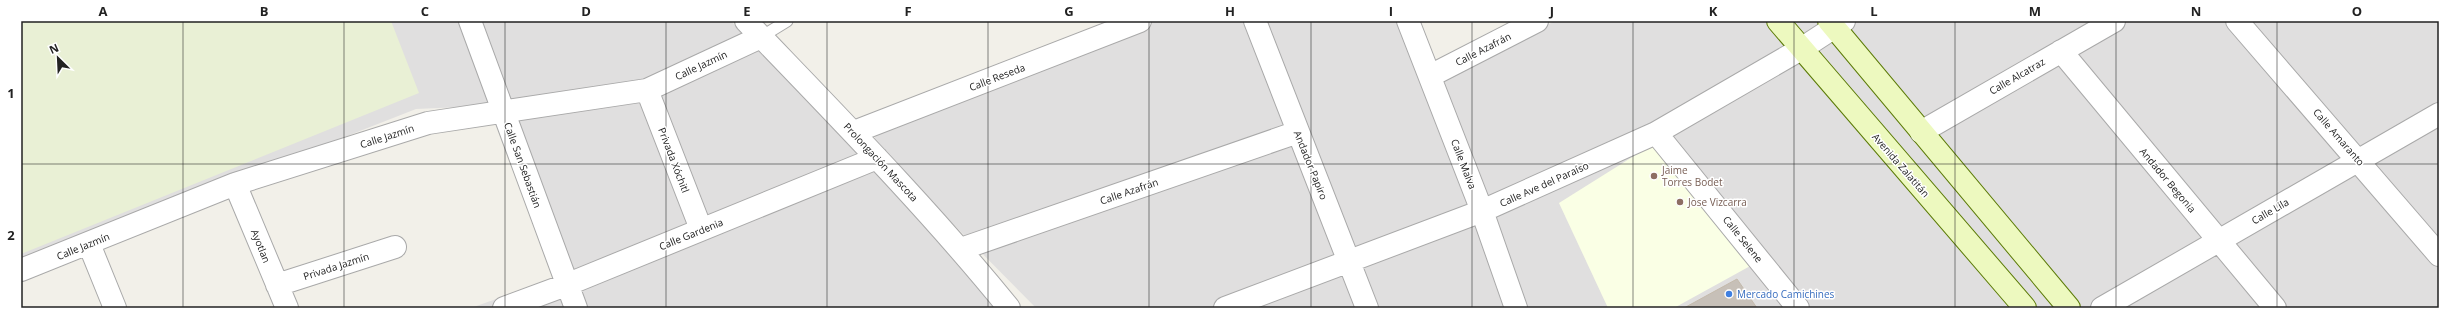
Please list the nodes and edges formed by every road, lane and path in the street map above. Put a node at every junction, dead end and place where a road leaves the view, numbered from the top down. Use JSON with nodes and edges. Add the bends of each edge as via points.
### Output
{"nodes":[{"id":1,"x":470,"y":21,"type":"edge"},
{"id":2,"x":746,"y":21,"type":"edge"},
{"id":3,"x":787,"y":21,"type":"edge"},
{"id":4,"x":1140,"y":21,"type":"edge"},
{"id":5,"x":1255,"y":21,"type":"edge"},
{"id":6,"x":1408,"y":21,"type":"edge"},
{"id":7,"x":1537,"y":21,"type":"edge"},
{"id":8,"x":1778,"y":21,"type":"edge"},
{"id":9,"x":2114,"y":21,"type":"edge"},
{"id":10,"x":2237,"y":21,"type":"edge"},
{"id":11,"x":1836,"y":23,"type":"edge"},
{"id":12,"x":1117,"y":25,"type":"edge"},
{"id":13,"x":761,"y":37,"type":"junction"},
{"id":14,"x":1801,"y":49,"type":"junction"},
{"id":15,"x":2061,"y":51,"type":"junction"},
{"id":16,"x":1430,"y":76,"type":"junction"},
{"id":17,"x":647,"y":90,"type":"junction"},
{"id":18,"x":504,"y":111,"type":"junction"},
{"id":19,"x":2439,"y":114,"type":"edge"},
{"id":20,"x":854,"y":132,"type":"junction"},
{"id":21,"x":1298,"y":132,"type":"junction"},
{"id":22,"x":1921,"y":132,"type":"junction"},
{"id":23,"x":1656,"y":133,"type":"junction"},
{"id":24,"x":877,"y":158,"type":"junction"},
{"id":25,"x":2359,"y":160,"type":"junction"},
{"id":26,"x":236,"y":184,"type":"junction"},
{"id":27,"x":1482,"y":211,"type":"junction"},
{"id":28,"x":701,"y":229,"type":"junction"},
{"id":29,"x":2219,"y":240,"type":"junction"},
{"id":30,"x":89,"y":244,"type":"junction"},
{"id":31,"x":395,"y":246,"type":"dead end"},
{"id":32,"x":961,"y":249,"type":"junction"},
{"id":33,"x":2439,"y":255,"type":"edge"},
{"id":34,"x":1350,"y":261,"type":"junction"},
{"id":35,"x":21,"y":270,"type":"edge"},
{"id":36,"x":566,"y":285,"type":"junction"},
{"id":37,"x":277,"y":286,"type":"junction"},
{"id":38,"x":115,"y":308,"type":"edge"},
{"id":39,"x":287,"y":308,"type":"edge"},
{"id":40,"x":504,"y":308,"type":"edge"},
{"id":41,"x":576,"y":308,"type":"edge"},
{"id":42,"x":1009,"y":308,"type":"edge"},
{"id":43,"x":1225,"y":308,"type":"edge"},
{"id":44,"x":1367,"y":308,"type":"edge"},
{"id":45,"x":1516,"y":308,"type":"edge"},
{"id":46,"x":1798,"y":308,"type":"edge"},
{"id":47,"x":2025,"y":308,"type":"edge"},
{"id":48,"x":2069,"y":308,"type":"edge"},
{"id":49,"x":2102,"y":308,"type":"edge"},
{"id":50,"x":2275,"y":308,"type":"edge"}],
"edges":[{"from":1,"to":18,"type":"street","name":"Calle San Sebastián"},
{"from":2,"to":13,"type":"street","name":"Prolongación Mascota"},
{"from":3,"to":13,"type":"lane"},
{"from":4,"to":12,"type":"street","name":"Calle Reseda"},
{"from":5,"to":21,"type":"street","name":"Andador Papiro"},
{"from":6,"to":16,"type":"street","name":"Calle Malva"},
{"from":7,"to":16,"type":"street","name":"Calle Azafrán"},
{"from":8,"to":14,"type":"street","name":"Avenida Zalatitán"},
{"from":9,"to":15,"type":"street","name":"Calle Alcatraz"},
{"from":10,"to":25,"type":"street","name":"Calle Amaranto"},
{"from":11,"to":14,"type":"street","name":"Calle Ave del Paraíso"},
{"from":11,"to":22,"type":"street"},
{"from":12,"to":20,"type":"street","name":"Calle Reseda"},
{"from":13,"to":17,"type":"street","name":"Calle Jazmín"},
{"from":13,"to":20,"type":"street","name":"Prolongación Mascota"},
{"from":14,"to":23,"type":"street","name":"Calle Ave del Paraíso"},
{"from":14,"to":47,"type":"street","name":"Avenida Zalatitán"},
{"from":15,"to":22,"type":"street","name":"Calle Alcatraz"},
{"from":15,"to":29,"type":"street","name":"Andador Begonia"},
{"from":16,"to":27,"type":"street","name":"Calle Malva"},
{"from":17,"to":18,"type":"street","name":"Calle Jazmín"},
{"from":17,"to":28,"type":"street","name":"Privada Xóchitl"},
{"from":18,"to":26,"type":"street","name":"Calle Jazmín","via":[[428,123]]},
{"from":18,"to":36,"type":"street","name":"Calle San Sebastián"},
{"from":19,"to":25,"type":"street","name":"Calle Lila"},
{"from":20,"to":24,"type":"street","name":"Prolongación Mascota"},
{"from":21,"to":32,"type":"street","name":"Calle Azafrán"},
{"from":21,"to":34,"type":"street","name":"Andador Papiro"},
{"from":22,"to":48,"type":"street"},
{"from":23,"to":27,"type":"street","name":"Calle Ave del Paraíso"},
{"from":23,"to":46,"type":"street","name":"Calle Selene"},
{"from":24,"to":28,"type":"street","name":"Calle Gardenia"},
{"from":24,"to":32,"type":"street","name":"Prolongación Mascota"},
{"from":25,"to":29,"type":"street","name":"Calle Lila"},
{"from":25,"to":33,"type":"street","name":"Calle Amaranto"},
{"from":26,"to":30,"type":"street","name":"Calle Jazmín"},
{"from":26,"to":37,"type":"street","name":"Ayotlan"},
{"from":27,"to":34,"type":"street","name":"Calle Ave del Paraíso"},
{"from":27,"to":45,"type":"street","name":"Calle Malva"},
{"from":28,"to":36,"type":"street","name":"Calle Gardenia"},
{"from":29,"to":49,"type":"street","name":"Calle Lila"},
{"from":29,"to":50,"type":"street","name":"Andador Begonia"},
{"from":30,"to":35,"type":"street","name":"Calle Jazmín"},
{"from":30,"to":38,"type":"street"},
{"from":31,"to":37,"type":"street","name":"Privada Jazmín"},
{"from":32,"to":42,"type":"street","name":"Prolongación Mascota"},
{"from":34,"to":43,"type":"street","name":"Calle Ave del Paraíso"},
{"from":34,"to":44,"type":"street","name":"Andador Papiro"},
{"from":36,"to":40,"type":"street","name":"Calle Gardenia"},
{"from":36,"to":41,"type":"street","name":"Calle San Sebastián"},
{"from":37,"to":39,"type":"street","name":"Ayotlan"}]}
